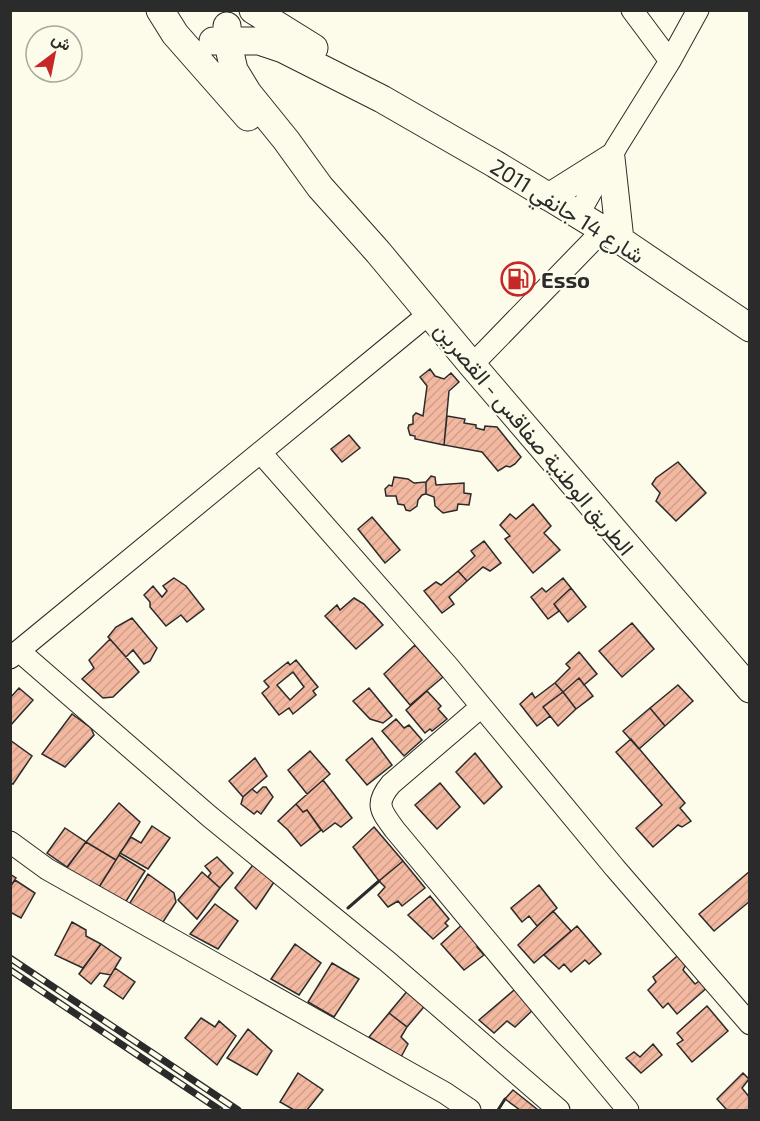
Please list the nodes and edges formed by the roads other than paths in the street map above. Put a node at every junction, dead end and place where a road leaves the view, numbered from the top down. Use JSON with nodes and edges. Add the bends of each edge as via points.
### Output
{"nodes":[{"id":1,"x":160,"y":10,"type":"edge"},
{"id":2,"x":253,"y":10,"type":"edge"},
{"id":3,"x":632,"y":10,"type":"edge"},
{"id":4,"x":698,"y":10,"type":"edge"},
{"id":5,"x":172,"y":22,"type":"edge"},
{"id":6,"x":225,"y":30,"type":"edge"},
{"id":7,"x":670,"y":61,"type":"junction"},
{"id":8,"x":382,"y":99,"type":"junction"},
{"id":9,"x":611,"y":158,"type":"junction"},
{"id":10,"x":320,"y":187,"type":"junction"},
{"id":11,"x":549,"y":197,"type":"junction"},
{"id":12,"x":578,"y":215,"type":"junction"},
{"id":13,"x":611,"y":235,"type":"junction"},
{"id":14,"x":430,"y":313,"type":"junction"},
{"id":15,"x":750,"y":328,"type":"edge"},
{"id":16,"x":472,"y":365,"type":"junction"},
{"id":17,"x":261,"y":453,"type":"junction"},
{"id":18,"x":15,"y":654,"type":"edge"},
{"id":19,"x":750,"y":689,"type":"edge"},
{"id":20,"x":481,"y":707,"type":"junction"},
{"id":21,"x":10,"y":842,"type":"edge"},
{"id":22,"x":750,"y":1024,"type":"edge"},
{"id":23,"x":470,"y":1110,"type":"edge"},
{"id":24,"x":559,"y":1110,"type":"edge"},
{"id":25,"x":628,"y":1110,"type":"edge"}],
"edges":[{"from":1,"to":5,"type":"main road","name":"الطريق الوطنية صفاقس - القصرين"},
{"from":2,"to":8,"type":"main road","name":"شارع 14 جانفي 2011","via":[[326,56]]},
{"from":3,"to":7,"type":"street"},
{"from":4,"to":7,"type":"street"},
{"from":5,"to":6,"type":"main road","name":"شارع 14 جانفي 2011","via":[[183,40],[192,44],[203,44]]},
{"from":5,"to":10,"type":"main road","name":"الطريق الوطنية صفاقس - القصرين","via":[[286,160]]},
{"from":6,"to":8,"type":"main road","name":"شارع 14 جانفي 2011","via":[[283,48]]},
{"from":6,"to":10,"type":"main road","name":"الطريق الوطنية صفاقس - القصرين","via":[[234,70]]},
{"from":7,"to":9,"type":"street"},
{"from":8,"to":11,"type":"main road","name":"شارع 14 جانفي 2011"},
{"from":9,"to":11,"type":"main road"},
{"from":9,"to":12,"type":"street"},
{"from":9,"to":13,"type":"main road"},
{"from":10,"to":14,"type":"main road","name":"الطريق الوطنية صفاقس - القصرين"},
{"from":11,"to":12,"type":"main road","name":"شارع 14 جانفي 2011"},
{"from":12,"to":13,"type":"main road","name":"شارع 14 جانفي 2011"},
{"from":13,"to":15,"type":"main road","name":"شارع 14 جانفي 2011"},
{"from":13,"to":16,"type":"street"},
{"from":14,"to":16,"type":"main road","name":"الطريق الوطنية صفاقس - القصرين"},
{"from":14,"to":17,"type":"street"},
{"from":16,"to":19,"type":"main road","name":"الطريق الوطنية صفاقس - القصرين"},
{"from":17,"to":18,"type":"street"},
{"from":17,"to":20,"type":"street"},
{"from":18,"to":24,"type":"street","via":[[388,962]]},
{"from":20,"to":22,"type":"street"},
{"from":20,"to":25,"type":"street","via":[[391,784],[380,800],[380,810]]},
{"from":21,"to":23,"type":"street","via":[[47,869]]}]}
